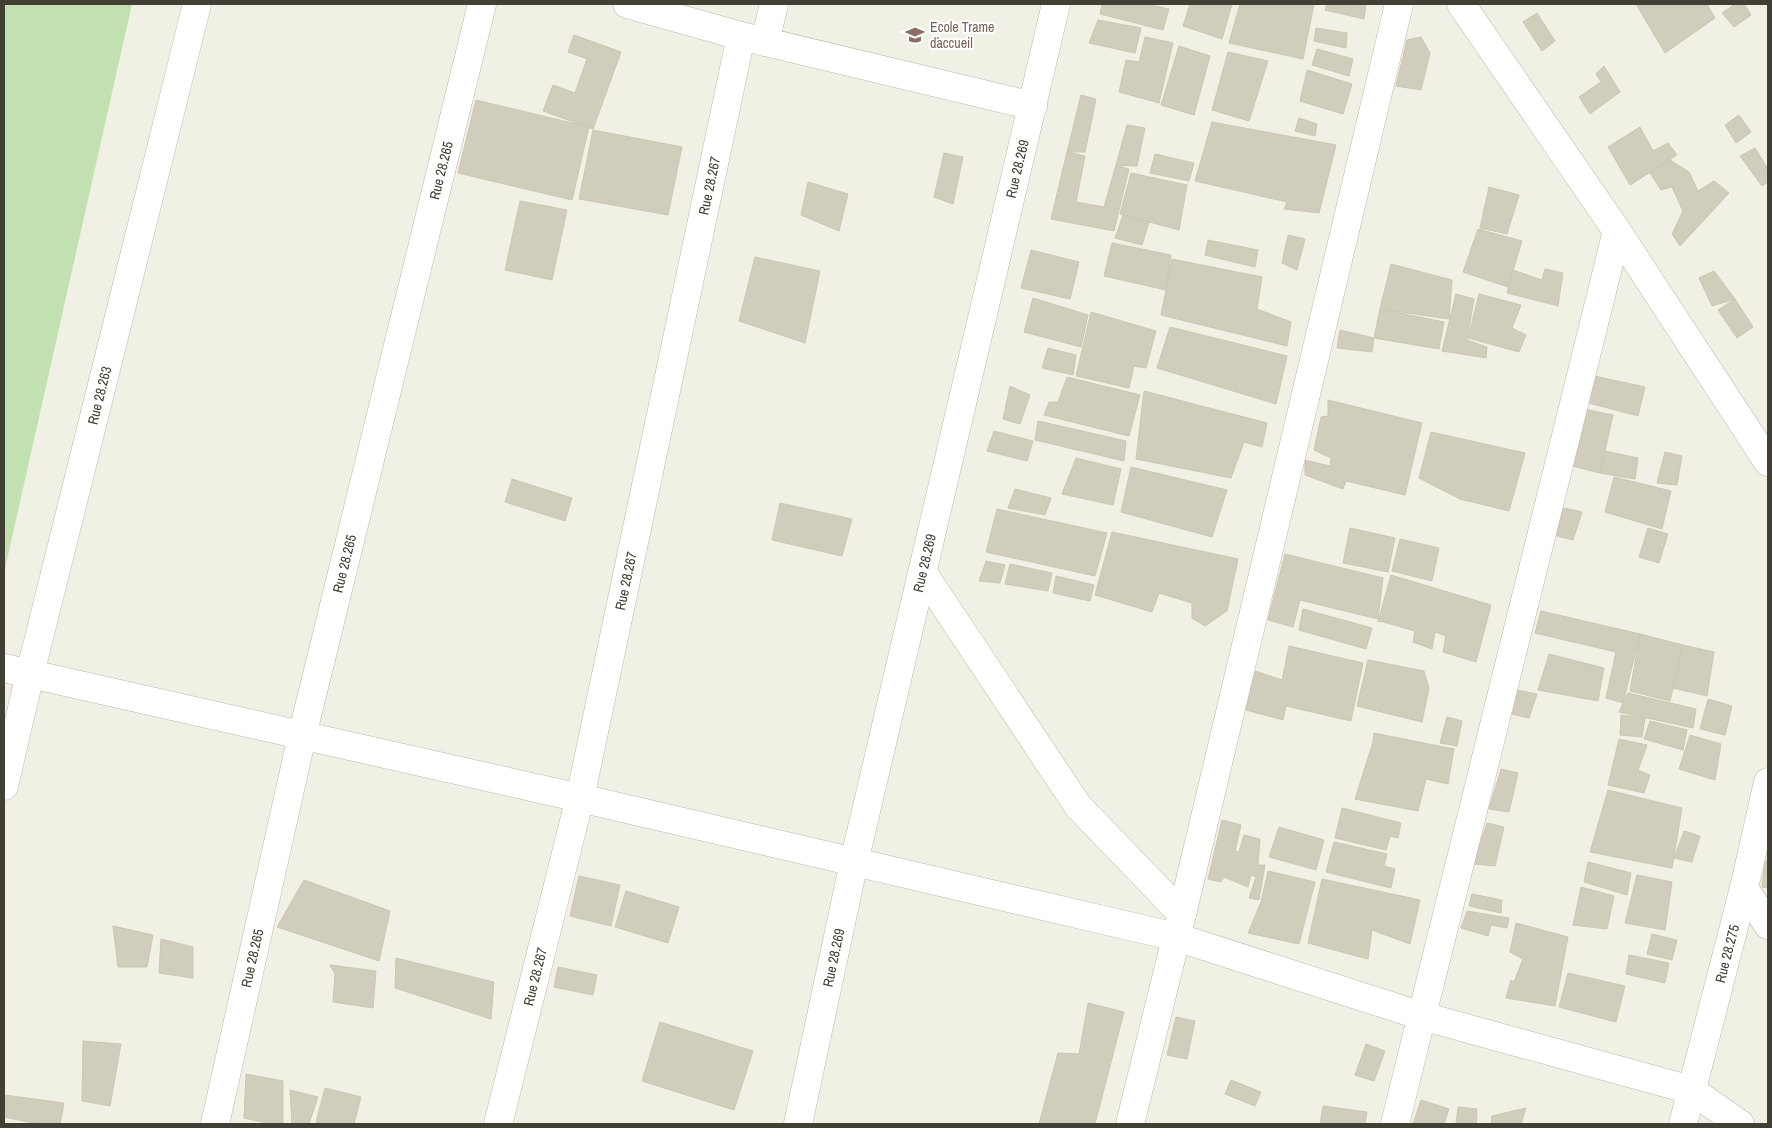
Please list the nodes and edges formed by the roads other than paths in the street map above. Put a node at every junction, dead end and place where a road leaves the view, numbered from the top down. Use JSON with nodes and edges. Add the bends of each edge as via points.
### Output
{"nodes":[{"id":1,"x":197,"y":4,"type":"edge"},
{"id":2,"x":482,"y":4,"type":"edge"},
{"id":3,"x":627,"y":4,"type":"edge"},
{"id":4,"x":774,"y":4,"type":"edge"},
{"id":5,"x":1056,"y":4,"type":"edge"},
{"id":6,"x":1398,"y":4,"type":"edge"},
{"id":7,"x":1461,"y":4,"type":"edge"},
{"id":8,"x":753,"y":39,"type":"junction"},
{"id":9,"x":1033,"y":106,"type":"junction"},
{"id":10,"x":1617,"y":231,"type":"junction"},
{"id":11,"x":1768,"y":462,"type":"edge"},
{"id":12,"x":923,"y":573,"type":"junction"},
{"id":13,"x":4,"y":668,"type":"edge"},
{"id":14,"x":30,"y":674,"type":"junction"},
{"id":15,"x":302,"y":736,"type":"junction"},
{"id":16,"x":1768,"y":782,"type":"edge"},
{"id":17,"x":4,"y":786,"type":"edge"},
{"id":18,"x":580,"y":798,"type":"junction"},
{"id":19,"x":854,"y":862,"type":"junction"},
{"id":20,"x":1744,"y":888,"type":"junction"},
{"id":21,"x":1768,"y":925,"type":"edge"},
{"id":22,"x":1179,"y":926,"type":"junction"},
{"id":23,"x":1422,"y":1016,"type":"junction"},
{"id":24,"x":1691,"y":1090,"type":"junction"},
{"id":25,"x":215,"y":1124,"type":"edge"},
{"id":26,"x":498,"y":1124,"type":"edge"},
{"id":27,"x":798,"y":1124,"type":"edge"},
{"id":28,"x":1130,"y":1124,"type":"edge"},
{"id":29,"x":1395,"y":1124,"type":"edge"},
{"id":30,"x":1683,"y":1124,"type":"edge"},
{"id":31,"x":1740,"y":1124,"type":"edge"}],
"edges":[{"from":1,"to":14,"type":"street","name":"Rue 28.263"},
{"from":2,"to":15,"type":"street","name":"Rue 28.265"},
{"from":3,"to":8,"type":"street"},
{"from":4,"to":8,"type":"street","name":"Rue 28.267"},
{"from":5,"to":9,"type":"street","name":"Rue 28.269"},
{"from":6,"to":22,"type":"street"},
{"from":7,"to":10,"type":"street"},
{"from":8,"to":9,"type":"street"},
{"from":8,"to":18,"type":"street","name":"Rue 28.267"},
{"from":9,"to":12,"type":"street","name":"Rue 28.269"},
{"from":10,"to":11,"type":"street"},
{"from":10,"to":23,"type":"street"},
{"from":12,"to":19,"type":"street","name":"Rue 28.269"},
{"from":12,"to":22,"type":"street","via":[[1078,806]]},
{"from":13,"to":14,"type":"street"},
{"from":14,"to":15,"type":"street"},
{"from":14,"to":17,"type":"street","name":"Rue 28.263"},
{"from":15,"to":18,"type":"street"},
{"from":15,"to":25,"type":"street","name":"Rue 28.265"},
{"from":16,"to":20,"type":"street","name":"Rue 28.275"},
{"from":18,"to":19,"type":"street"},
{"from":18,"to":26,"type":"street","name":"Rue 28.267"},
{"from":19,"to":22,"type":"street"},
{"from":19,"to":27,"type":"street","name":"Rue 28.269"},
{"from":20,"to":21,"type":"street"},
{"from":20,"to":24,"type":"street","name":"Rue 28.275"},
{"from":22,"to":23,"type":"street"},
{"from":22,"to":28,"type":"street"},
{"from":23,"to":24,"type":"street"},
{"from":23,"to":29,"type":"street"},
{"from":24,"to":30,"type":"street","name":"Rue 28.275"},
{"from":24,"to":31,"type":"street"}]}
